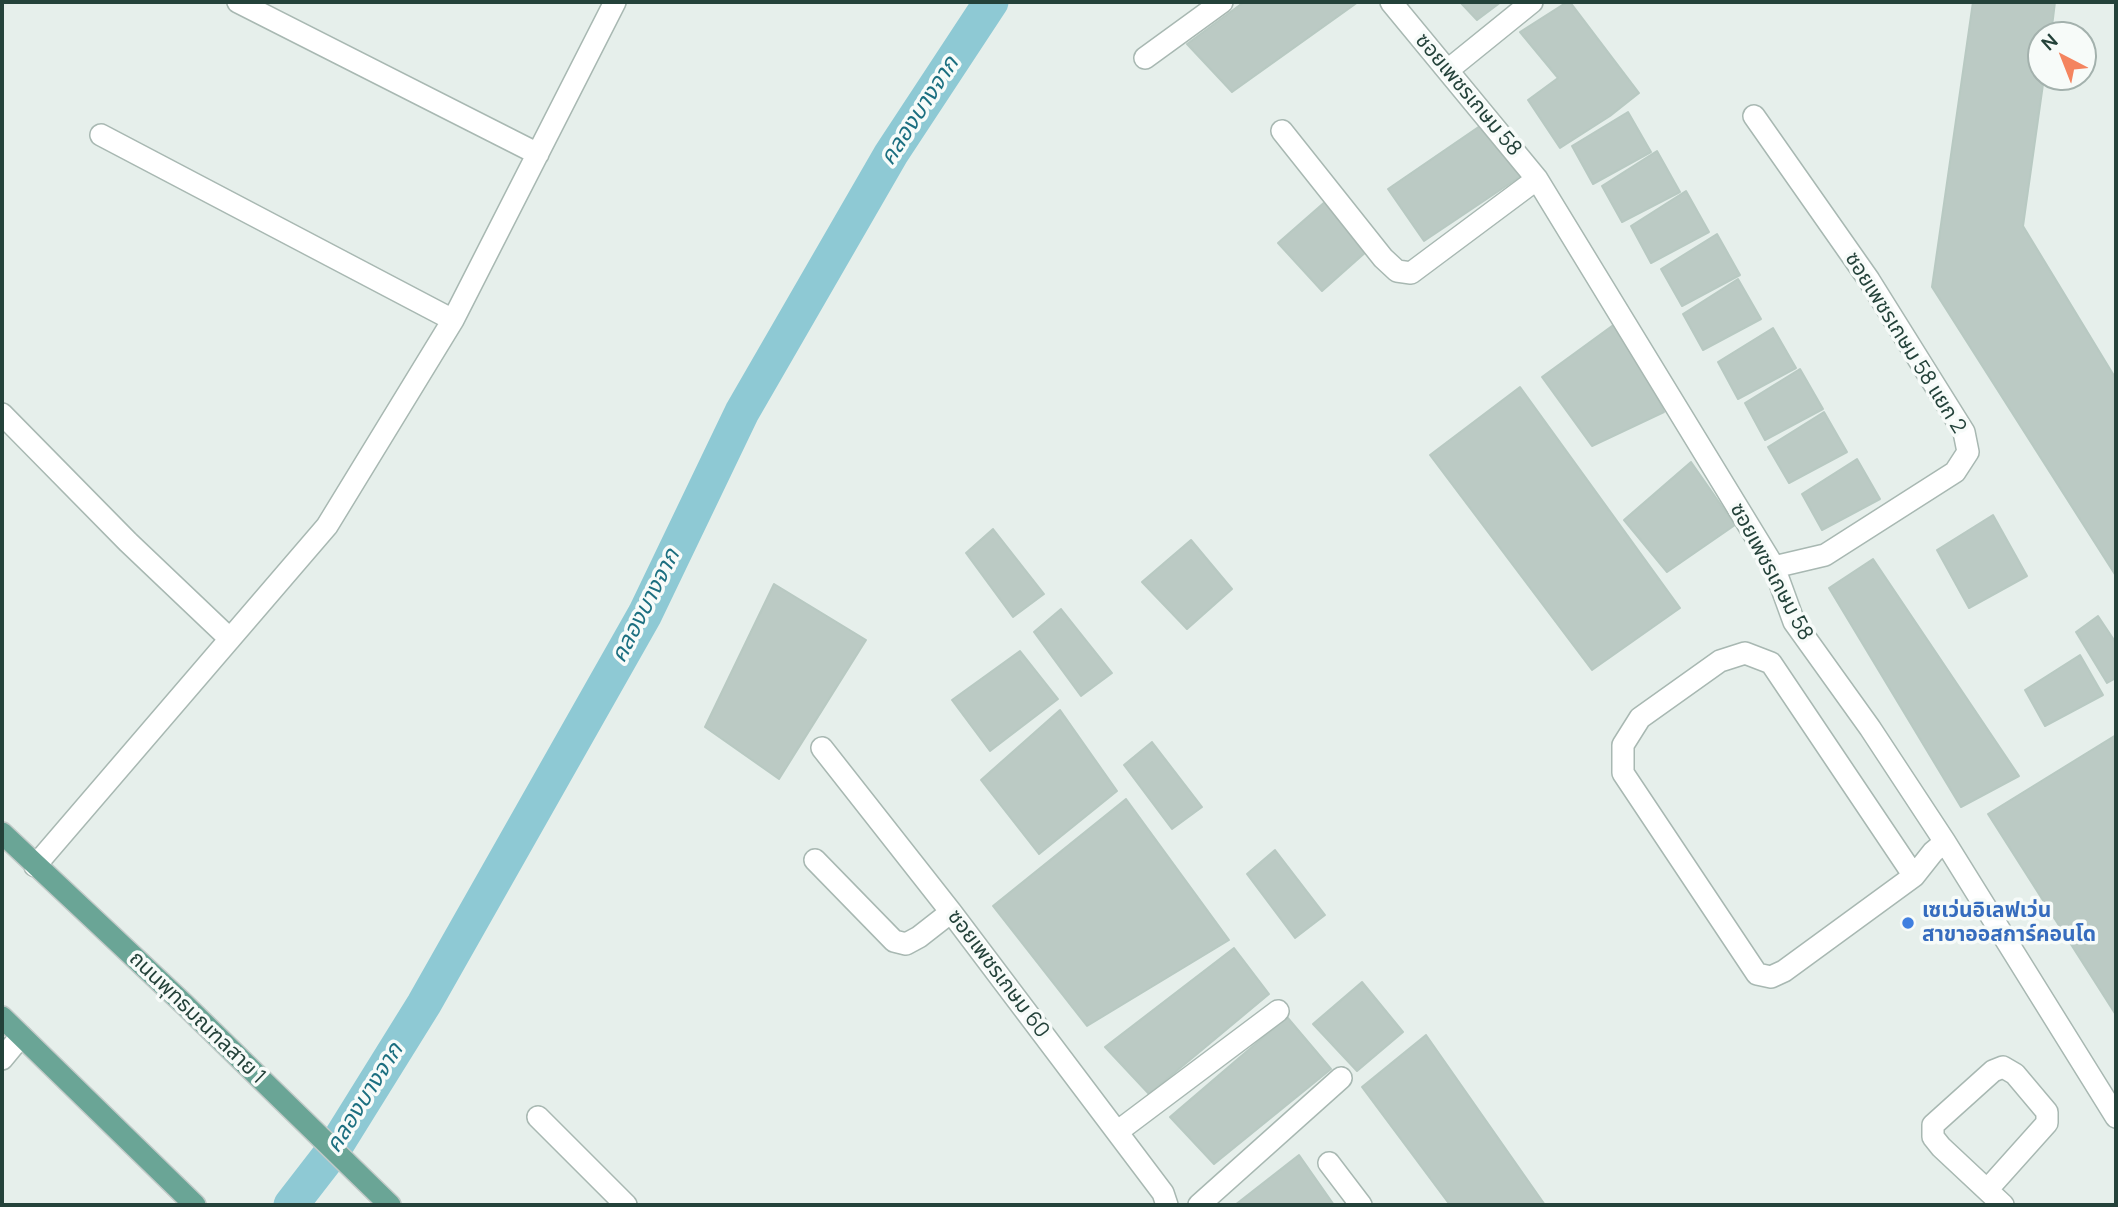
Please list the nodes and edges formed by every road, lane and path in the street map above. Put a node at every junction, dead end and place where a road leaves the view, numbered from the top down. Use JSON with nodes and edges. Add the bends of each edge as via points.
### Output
{"nodes":[{"id":1,"x":238,"y":2,"type":"edge"},
{"id":2,"x":615,"y":2,"type":"edge"},
{"id":3,"x":1222,"y":2,"type":"edge"},
{"id":4,"x":1391,"y":2,"type":"edge"},
{"id":5,"x":1532,"y":2,"type":"edge"},
{"id":6,"x":1144,"y":58,"type":"dead end"},
{"id":7,"x":1448,"y":70,"type":"junction"},
{"id":8,"x":1755,"y":116,"type":"dead end"},
{"id":9,"x":1282,"y":131,"type":"dead end"},
{"id":10,"x":101,"y":135,"type":"dead end"},
{"id":11,"x":538,"y":154,"type":"junction"},
{"id":12,"x":1537,"y":178,"type":"junction"},
{"id":13,"x":453,"y":320,"type":"junction"},
{"id":14,"x":2,"y":414,"type":"edge"},
{"id":15,"x":1774,"y":567,"type":"junction"},
{"id":16,"x":230,"y":639,"type":"junction"},
{"id":17,"x":822,"y":748,"type":"dead end"},
{"id":18,"x":2,"y":833,"type":"edge"},
{"id":19,"x":1945,"y":842,"type":"junction"},
{"id":20,"x":816,"y":860,"type":"dead end"},
{"id":21,"x":35,"y":866,"type":"junction"},
{"id":22,"x":1913,"y":876,"type":"junction"},
{"id":23,"x":951,"y":912,"type":"junction"},
{"id":24,"x":1278,"y":1011,"type":"dead end"},
{"id":25,"x":2,"y":1017,"type":"edge"},
{"id":26,"x":21,"y":1036,"type":"junction"},
{"id":27,"x":2,"y":1059,"type":"edge"},
{"id":28,"x":1341,"y":1078,"type":"dead end"},
{"id":29,"x":538,"y":1117,"type":"dead end"},
{"id":30,"x":2116,"y":1117,"type":"edge"},
{"id":31,"x":1117,"y":1132,"type":"junction"},
{"id":32,"x":1329,"y":1164,"type":"dead end"},
{"id":33,"x":1987,"y":1190,"type":"junction"},
{"id":34,"x":195,"y":1205,"type":"edge"},
{"id":35,"x":390,"y":1205,"type":"edge"},
{"id":36,"x":625,"y":1205,"type":"edge"},
{"id":37,"x":1167,"y":1205,"type":"edge"},
{"id":38,"x":1199,"y":1205,"type":"edge"},
{"id":39,"x":1361,"y":1205,"type":"edge"},
{"id":40,"x":2003,"y":1205,"type":"edge"}],
"edges":[{"from":1,"to":11,"type":"street"},
{"from":2,"to":11,"type":"street"},
{"from":3,"to":6,"type":"street"},
{"from":4,"to":7,"type":"street","name":"ซอยเพชรเกษม 58"},
{"from":5,"to":7,"type":"street"},
{"from":7,"to":12,"type":"street","name":"ซอยเพชรเกษม 58"},
{"from":8,"to":15,"type":"street","name":"ซอยเพชรเกษม 58 แยก 2","via":[[1869,280],[1965,432],[1968,452],[1955,472],[1825,555]]},
{"from":9,"to":12,"type":"street","via":[[1397,271],[1411,273]]},
{"from":10,"to":13,"type":"street"},
{"from":11,"to":13,"type":"street"},
{"from":12,"to":15,"type":"street","name":"ซอยเพชรเกษม 58"},
{"from":13,"to":16,"type":"street","via":[[327,526]]},
{"from":14,"to":16,"type":"street"},
{"from":15,"to":19,"type":"street","name":"ซอยเพชรเกษม 58","via":[[1794,622]]},
{"from":16,"to":21,"type":"street"},
{"from":17,"to":23,"type":"street","name":"ซอยเพชรเกษม 60"},
{"from":18,"to":21,"type":"main road","name":"ถนนพุทธมณฑลสาย 1"},
{"from":19,"to":22,"type":"street"},
{"from":19,"to":30,"type":"street","name":"ซอยเพชรเกษม 58"},
{"from":20,"to":23,"type":"street","via":[[894,942],[913,941]]},
{"from":21,"to":35,"type":"main road","name":"ถนนพุทธมณฑลสาย 1"},
{"from":22,"to":22,"type":"street","via":[[1771,663],[1745,653],[1720,661],[1640,718],[1623,745],[1623,773],[1757,974],[1771,977],[1784,971]]},
{"from":23,"to":31,"type":"street","name":"ซอยเพชรเกษม 60"},
{"from":24,"to":31,"type":"street"},
{"from":25,"to":26,"type":"main road"},
{"from":26,"to":27,"type":"street"},
{"from":26,"to":34,"type":"main road"},
{"from":28,"to":38,"type":"street"},
{"from":29,"to":36,"type":"street"},
{"from":31,"to":37,"type":"street","name":"ซอยเพชรเกษม 60"},
{"from":32,"to":39,"type":"street"},
{"from":33,"to":33,"type":"street","via":[[1941,1147],[1933,1137],[1933,1125],[2003,1067],[2015,1074],[2047,1112],[2047,1123]]},
{"from":33,"to":40,"type":"street"}]}
